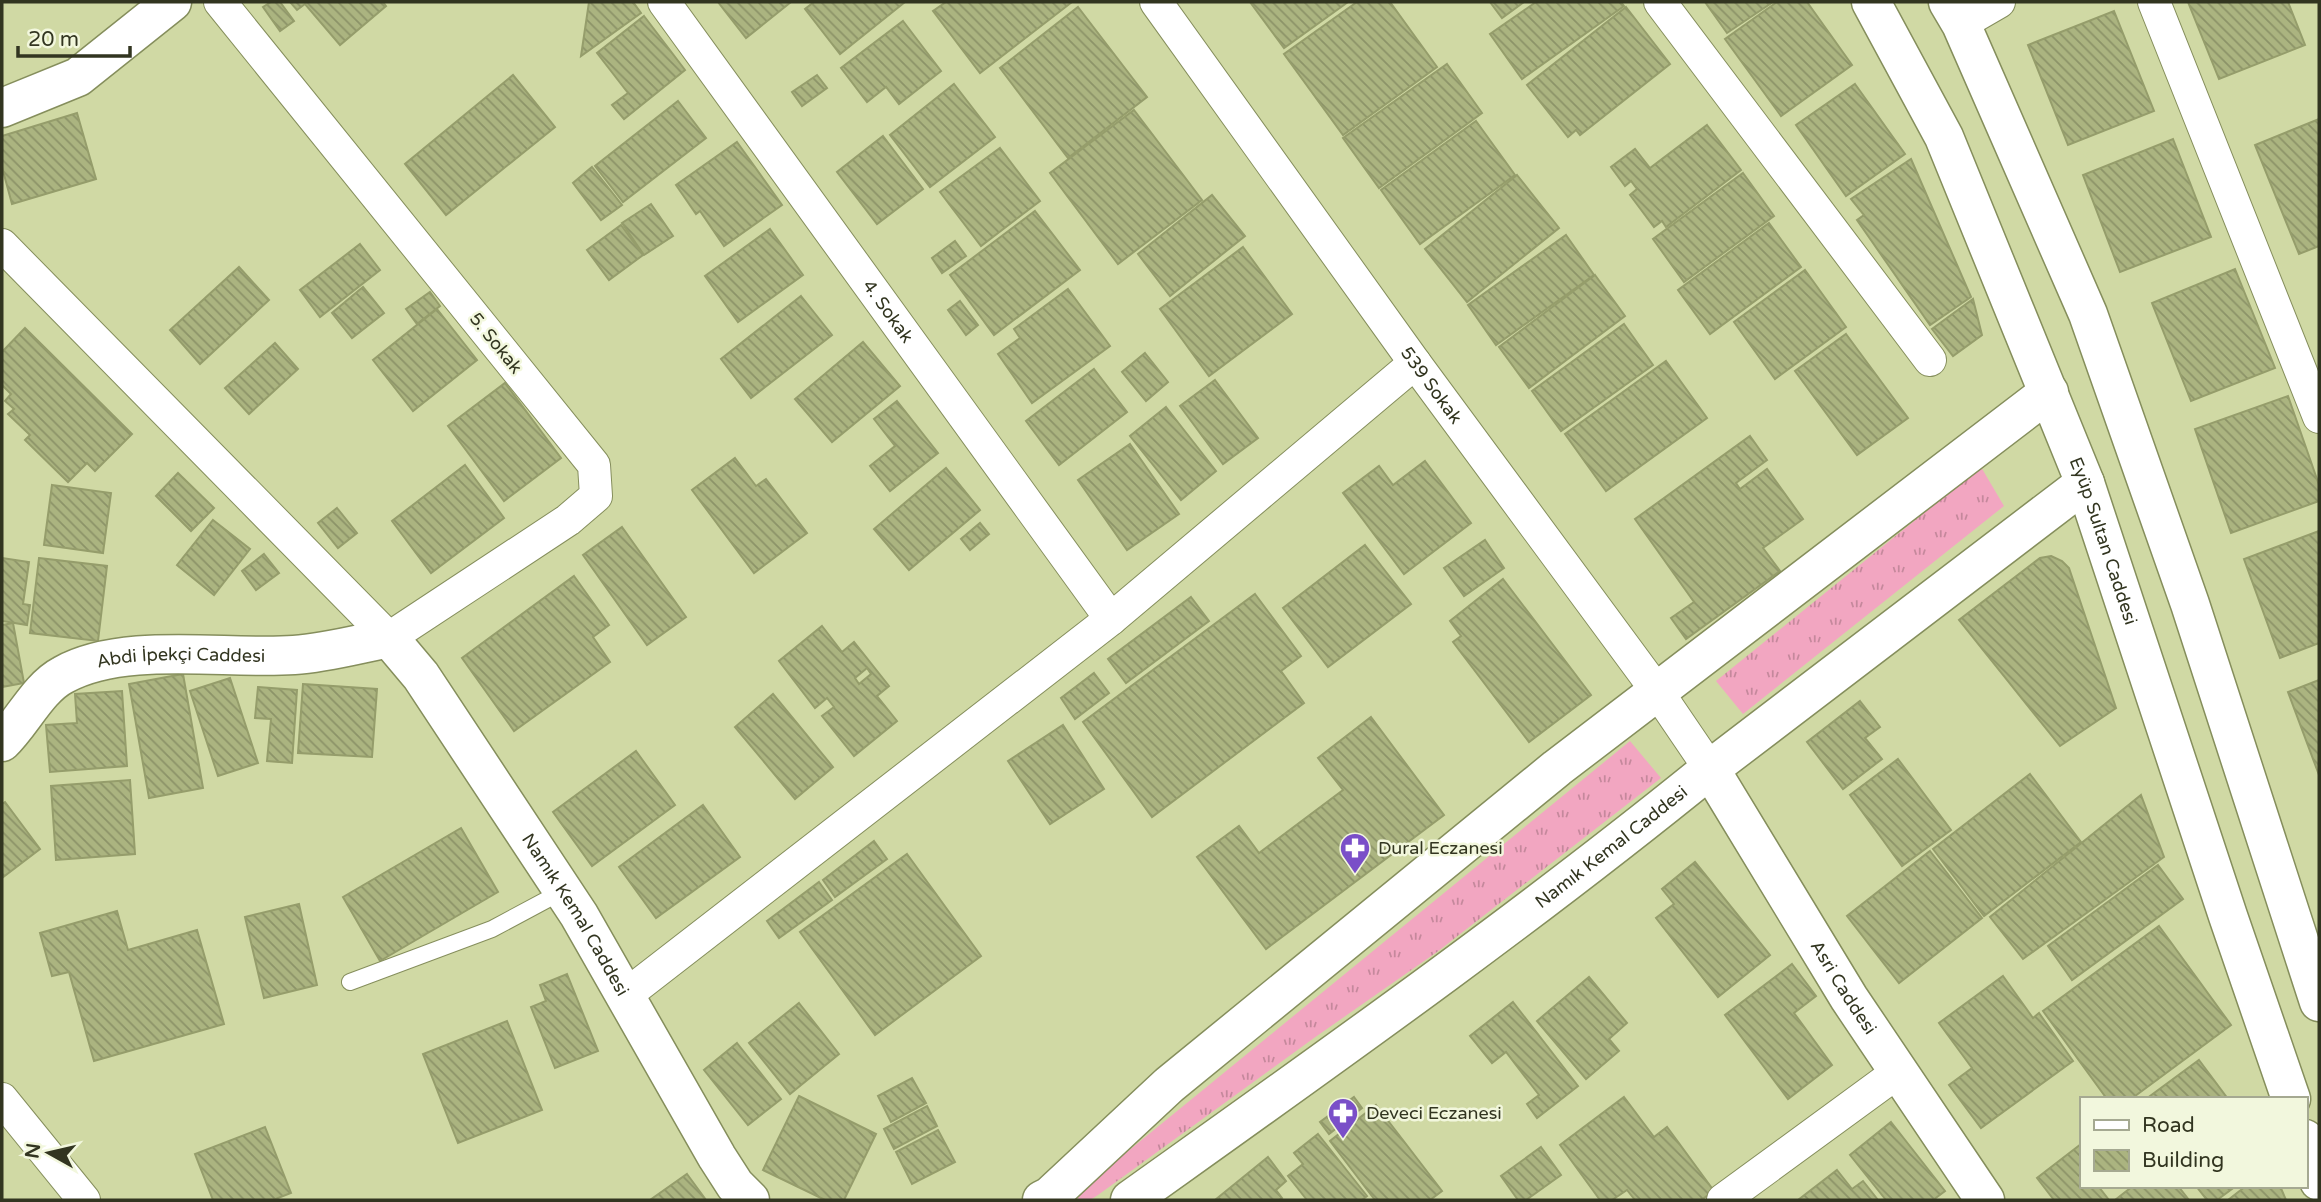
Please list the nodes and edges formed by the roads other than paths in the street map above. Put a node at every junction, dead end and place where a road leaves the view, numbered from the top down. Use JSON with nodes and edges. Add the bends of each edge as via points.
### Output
{"nodes":[{"id":1,"x":172,"y":2,"type":"edge"},
{"id":2,"x":220,"y":2,"type":"edge"},
{"id":3,"x":664,"y":2,"type":"edge"},
{"id":4,"x":1156,"y":2,"type":"edge"},
{"id":5,"x":1660,"y":2,"type":"edge"},
{"id":6,"x":1871,"y":2,"type":"edge"},
{"id":7,"x":1999,"y":2,"type":"edge"},
{"id":8,"x":2154,"y":2,"type":"edge"},
{"id":9,"x":1954,"y":13,"type":"edge"},
{"id":10,"x":2,"y":108,"type":"edge"},
{"id":11,"x":2,"y":245,"type":"edge"},
{"id":12,"x":1930,"y":360,"type":"dead end"},
{"id":13,"x":1415,"y":363,"type":"junction"},
{"id":14,"x":2049,"y":392,"type":"junction"},
{"id":15,"x":2319,"y":417,"type":"edge"},
{"id":16,"x":2085,"y":483,"type":"junction"},
{"id":17,"x":1111,"y":619,"type":"junction"},
{"id":18,"x":389,"y":638,"type":"junction"},
{"id":19,"x":1657,"y":691,"type":"junction"},
{"id":20,"x":2,"y":742,"type":"edge"},
{"id":21,"x":1710,"y":769,"type":"junction"},
{"id":22,"x":563,"y":891,"type":"junction"},
{"id":23,"x":350,"y":982,"type":"dead end"},
{"id":24,"x":626,"y":995,"type":"junction"},
{"id":25,"x":2319,"y":1002,"type":"edge"},
{"id":26,"x":1898,"y":1072,"type":"junction"},
{"id":27,"x":2290,"y":1097,"type":"edge"},
{"id":28,"x":2,"y":1099,"type":"edge"},
{"id":29,"x":2307,"y":1145,"type":"edge"},
{"id":30,"x":2319,"y":1181,"type":"edge"},
{"id":31,"x":84,"y":1200,"type":"edge"},
{"id":32,"x":750,"y":1200,"type":"edge"},
{"id":33,"x":1042,"y":1200,"type":"edge"},
{"id":34,"x":1130,"y":1200,"type":"edge"},
{"id":35,"x":1723,"y":1200,"type":"edge"},
{"id":36,"x":1984,"y":1200,"type":"edge"}],
"edges":[{"from":1,"to":10,"type":"street","via":[[78,77]]},
{"from":2,"to":18,"type":"street","name":"5. Sokak","via":[[594,465],[596,496],[568,520]]},
{"from":3,"to":17,"type":"street","name":"4. Sokak"},
{"from":4,"to":13,"type":"street","name":"539 Sokak"},
{"from":5,"to":12,"type":"street"},
{"from":6,"to":14,"type":"street","name":"Eyüp Sultan Caddesi","via":[[1944,137]]},
{"from":7,"to":9,"type":"street"},
{"from":8,"to":15,"type":"street"},
{"from":9,"to":25,"type":"street","via":[[2088,314],[2190,604]]},
{"from":11,"to":18,"type":"street"},
{"from":13,"to":17,"type":"street"},
{"from":13,"to":19,"type":"street","name":"539 Sokak"},
{"from":14,"to":16,"type":"street","name":"Eyüp Sultan Caddesi"},
{"from":14,"to":19,"type":"street"},
{"from":16,"to":21,"type":"street","name":"Namık Kemal Caddesi"},
{"from":16,"to":27,"type":"street","name":"Eyüp Sultan Caddesi"},
{"from":17,"to":24,"type":"street"},
{"from":18,"to":20,"type":"street","name":"Abdi İpekçi Caddesi","via":[[295,655],[128,657],[91,664],[61,675]]},
{"from":18,"to":22,"type":"street","name":"Namık Kemal Caddesi","via":[[421,676]]},
{"from":19,"to":21,"type":"street","name":"539 Sokak"},
{"from":19,"to":33,"type":"street","via":[[1169,1085]]},
{"from":21,"to":26,"type":"street","name":"Asri Caddesi"},
{"from":21,"to":34,"type":"street","name":"Namık Kemal Caddesi","via":[[1359,1037]]},
{"from":22,"to":23,"type":"lane","via":[[492,929]]},
{"from":22,"to":24,"type":"street","name":"Namık Kemal Caddesi"},
{"from":24,"to":32,"type":"street","name":"Namık Kemal Caddesi","via":[[717,1157]]},
{"from":26,"to":35,"type":"street"},
{"from":26,"to":36,"type":"street","name":"Asri Caddesi"},
{"from":28,"to":31,"type":"street"},
{"from":29,"to":30,"type":"street"}]}
